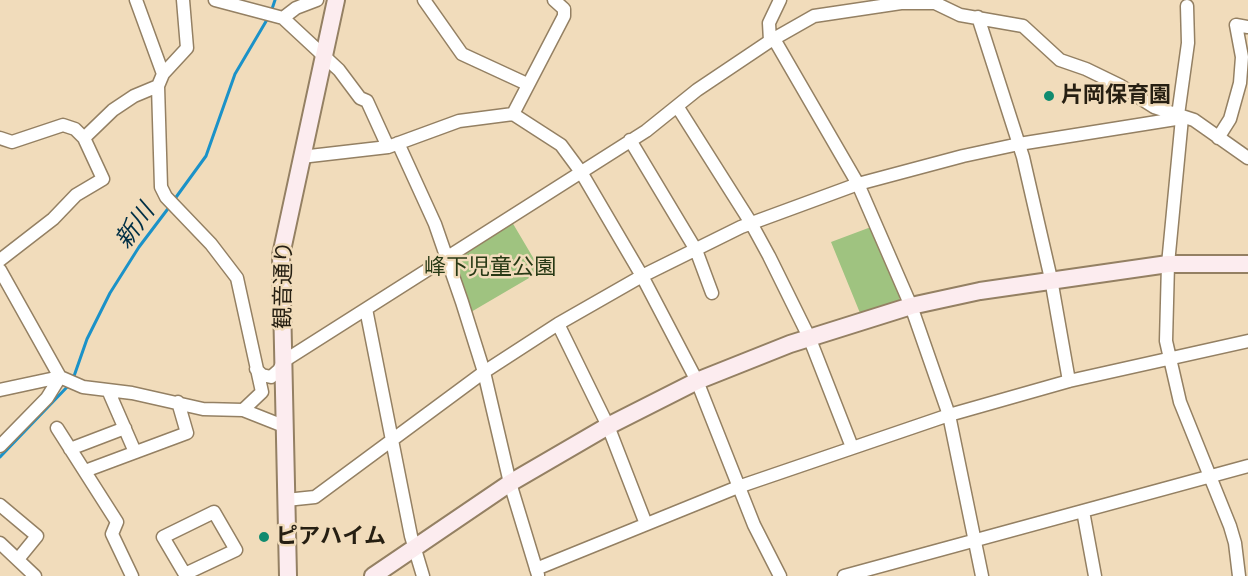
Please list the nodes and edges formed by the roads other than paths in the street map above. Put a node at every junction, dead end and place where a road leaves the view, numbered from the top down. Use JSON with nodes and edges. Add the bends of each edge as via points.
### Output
{"nodes":[{"id":1,"x":136,"y":0,"type":"edge"},
{"id":2,"x":183,"y":0,"type":"edge"},
{"id":3,"x":215,"y":0,"type":"edge"},
{"id":4,"x":317,"y":0,"type":"edge"},
{"id":5,"x":336,"y":0,"type":"edge"},
{"id":6,"x":424,"y":0,"type":"edge"},
{"id":7,"x":554,"y":0,"type":"edge"},
{"id":8,"x":780,"y":0,"type":"edge"},
{"id":9,"x":952,"y":5,"type":"edge"},
{"id":10,"x":1187,"y":6,"type":"dead end"},
{"id":11,"x":283,"y":17,"type":"junction"},
{"id":12,"x":978,"y":17,"type":"junction"},
{"id":13,"x":1248,"y":27,"type":"edge"},
{"id":14,"x":772,"y":40,"type":"junction"},
{"id":15,"x":322,"y":56,"type":"junction"},
{"id":16,"x":1245,"y":58,"type":"edge"},
{"id":17,"x":160,"y":80,"type":"junction"},
{"id":18,"x":527,"y":84,"type":"junction"},
{"id":19,"x":677,"y":106,"type":"junction"},
{"id":20,"x":513,"y":114,"type":"junction"},
{"id":21,"x":1180,"y":116,"type":"junction"},
{"id":22,"x":0,"y":138,"type":"edge"},
{"id":23,"x":84,"y":138,"type":"junction"},
{"id":24,"x":1218,"y":138,"type":"junction"},
{"id":25,"x":630,"y":140,"type":"junction"},
{"id":26,"x":1019,"y":144,"type":"junction"},
{"id":27,"x":393,"y":145,"type":"junction"},
{"id":28,"x":301,"y":157,"type":"junction"},
{"id":29,"x":1248,"y":158,"type":"edge"},
{"id":30,"x":580,"y":172,"type":"junction"},
{"id":31,"x":858,"y":184,"type":"junction"},
{"id":32,"x":751,"y":223,"type":"junction"},
{"id":33,"x":696,"y":250,"type":"junction"},
{"id":34,"x":447,"y":257,"type":"junction"},
{"id":35,"x":0,"y":260,"type":"edge"},
{"id":36,"x":1168,"y":264,"type":"junction"},
{"id":37,"x":1248,"y":264,"type":"edge"},
{"id":38,"x":0,"y":270,"type":"edge"},
{"id":39,"x":642,"y":276,"type":"junction"},
{"id":40,"x":1051,"y":279,"type":"junction"},
{"id":41,"x":712,"y":293,"type":"dead end"},
{"id":42,"x":911,"y":306,"type":"junction"},
{"id":43,"x":366,"y":309,"type":"junction"},
{"id":44,"x":558,"y":324,"type":"junction"},
{"id":45,"x":809,"y":337,"type":"junction"},
{"id":46,"x":1248,"y":341,"type":"edge"},
{"id":47,"x":1171,"y":360,"type":"junction"},
{"id":48,"x":284,"y":361,"type":"junction"},
{"id":49,"x":256,"y":369,"type":"junction"},
{"id":50,"x":484,"y":372,"type":"junction"},
{"id":51,"x":60,"y":377,"type":"junction"},
{"id":52,"x":697,"y":381,"type":"junction"},
{"id":53,"x":1069,"y":381,"type":"junction"},
{"id":54,"x":0,"y":390,"type":"edge"},
{"id":55,"x":108,"y":390,"type":"junction"},
{"id":56,"x":178,"y":402,"type":"junction"},
{"id":57,"x":243,"y":410,"type":"junction"},
{"id":58,"x":949,"y":415,"type":"junction"},
{"id":59,"x":608,"y":426,"type":"junction"},
{"id":60,"x":286,"y":427,"type":"junction"},
{"id":61,"x":57,"y":428,"type":"dead end"},
{"id":62,"x":124,"y":428,"type":"junction"},
{"id":63,"x":393,"y":439,"type":"junction"},
{"id":64,"x":0,"y":446,"type":"edge"},
{"id":65,"x":852,"y":447,"type":"junction"},
{"id":66,"x":70,"y":449,"type":"junction"},
{"id":67,"x":135,"y":452,"type":"junction"},
{"id":68,"x":1248,"y":466,"type":"edge"},
{"id":69,"x":85,"y":471,"type":"junction"},
{"id":70,"x":1211,"y":476,"type":"junction"},
{"id":71,"x":510,"y":483,"type":"junction"},
{"id":72,"x":738,"y":487,"type":"junction"},
{"id":73,"x":286,"y":500,"type":"junction"},
{"id":74,"x":0,"y":505,"type":"edge"},
{"id":75,"x":1083,"y":511,"type":"junction"},
{"id":76,"x":646,"y":524,"type":"junction"},
{"id":77,"x":977,"y":541,"type":"junction"},
{"id":78,"x":1242,"y":542,"type":"edge"},
{"id":79,"x":0,"y":543,"type":"edge"},
{"id":80,"x":414,"y":549,"type":"junction"},
{"id":81,"x":19,"y":558,"type":"junction"},
{"id":82,"x":537,"y":572,"type":"edge"},
{"id":83,"x":185,"y":575,"type":"edge"},
{"id":84,"x":35,"y":576,"type":"edge"},
{"id":85,"x":132,"y":576,"type":"edge"},
{"id":86,"x":288,"y":576,"type":"edge"},
{"id":87,"x":373,"y":576,"type":"edge"},
{"id":88,"x":423,"y":576,"type":"edge"},
{"id":89,"x":780,"y":576,"type":"edge"},
{"id":90,"x":844,"y":576,"type":"edge"},
{"id":91,"x":982,"y":576,"type":"edge"},
{"id":92,"x":1095,"y":576,"type":"edge"},
{"id":93,"x":1239,"y":576,"type":"edge"}],
"edges":[{"from":1,"to":17,"type":"street"},
{"from":2,"to":17,"type":"street","via":[[187,48]]},
{"from":3,"to":11,"type":"street"},
{"from":4,"to":11,"type":"street"},
{"from":5,"to":15,"type":"street","name":"観音通り"},
{"from":6,"to":18,"type":"street","via":[[462,54]]},
{"from":7,"to":18,"type":"street","via":[[564,9],[564,16]]},
{"from":8,"to":14,"type":"street","via":[[769,23]]},
{"from":9,"to":12,"type":"street"},
{"from":9,"to":14,"type":"street","via":[[901,3],[838,11],[814,16]]},
{"from":10,"to":21,"type":"street","via":[[1188,43]]},
{"from":11,"to":15,"type":"street"},
{"from":12,"to":21,"type":"street","via":[[1023,26],[1060,60]]},
{"from":12,"to":26,"type":"street"},
{"from":13,"to":16,"type":"street","via":[[1236,25]]},
{"from":14,"to":19,"type":"street"},
{"from":14,"to":31,"type":"street"},
{"from":15,"to":27,"type":"street","via":[[367,101]]},
{"from":15,"to":28,"type":"street","name":"観音通り"},
{"from":16,"to":24,"type":"street","via":[[1237,102]]},
{"from":17,"to":23,"type":"street","via":[[112,110]]},
{"from":17,"to":49,"type":"street","via":[[161,187],[237,278]]},
{"from":18,"to":20,"type":"street"},
{"from":19,"to":25,"type":"street"},
{"from":19,"to":32,"type":"street"},
{"from":20,"to":27,"type":"street","via":[[459,121]]},
{"from":20,"to":30,"type":"street","via":[[561,145]]},
{"from":21,"to":24,"type":"street","via":[[1194,120]]},
{"from":21,"to":26,"type":"street"},
{"from":21,"to":36,"type":"street"},
{"from":22,"to":23,"type":"street","via":[[12,142],[63,125]]},
{"from":23,"to":35,"type":"street","via":[[103,179],[76,195],[53,219]]},
{"from":24,"to":29,"type":"street"},
{"from":25,"to":30,"type":"street"},
{"from":25,"to":33,"type":"street"},
{"from":26,"to":31,"type":"street"},
{"from":26,"to":40,"type":"street"},
{"from":27,"to":28,"type":"street"},
{"from":27,"to":34,"type":"street"},
{"from":28,"to":48,"type":"street","name":"観音通り","via":[[281,255]]},
{"from":30,"to":34,"type":"street"},
{"from":30,"to":39,"type":"street"},
{"from":31,"to":32,"type":"street"},
{"from":31,"to":42,"type":"street"},
{"from":32,"to":33,"type":"street"},
{"from":32,"to":45,"type":"street"},
{"from":33,"to":39,"type":"street"},
{"from":33,"to":41,"type":"street"},
{"from":34,"to":43,"type":"street"},
{"from":34,"to":50,"type":"street"},
{"from":36,"to":37,"type":"street"},
{"from":36,"to":40,"type":"street"},
{"from":36,"to":47,"type":"street","via":[[1166,341]]},
{"from":38,"to":51,"type":"street"},
{"from":39,"to":44,"type":"street"},
{"from":39,"to":52,"type":"street"},
{"from":40,"to":42,"type":"street"},
{"from":40,"to":53,"type":"street"},
{"from":42,"to":45,"type":"street"},
{"from":42,"to":58,"type":"street"},
{"from":43,"to":48,"type":"street"},
{"from":43,"to":63,"type":"street"},
{"from":44,"to":50,"type":"street"},
{"from":44,"to":59,"type":"street"},
{"from":45,"to":52,"type":"street"},
{"from":45,"to":65,"type":"street"},
{"from":46,"to":47,"type":"street"},
{"from":47,"to":53,"type":"street"},
{"from":47,"to":70,"type":"street","via":[[1180,402]]},
{"from":48,"to":49,"type":"street","via":[[271,377]]},
{"from":48,"to":60,"type":"street","name":"観音通り"},
{"from":49,"to":57,"type":"street","via":[[262,392]]},
{"from":50,"to":63,"type":"street"},
{"from":50,"to":71,"type":"street"},
{"from":51,"to":54,"type":"street"},
{"from":51,"to":55,"type":"street","via":[[82,387]]},
{"from":51,"to":64,"type":"street","via":[[47,398]]},
{"from":52,"to":59,"type":"street"},
{"from":52,"to":72,"type":"street"},
{"from":53,"to":58,"type":"street"},
{"from":55,"to":56,"type":"street"},
{"from":55,"to":62,"type":"street"},
{"from":56,"to":57,"type":"street","via":[[203,409]]},
{"from":56,"to":67,"type":"street","via":[[187,433]]},
{"from":57,"to":60,"type":"street"},
{"from":58,"to":65,"type":"street"},
{"from":58,"to":77,"type":"street"},
{"from":59,"to":71,"type":"street"},
{"from":59,"to":76,"type":"street"},
{"from":60,"to":73,"type":"street","name":"観音通り"},
{"from":61,"to":66,"type":"street"},
{"from":62,"to":66,"type":"street"},
{"from":62,"to":67,"type":"street"},
{"from":63,"to":73,"type":"street","via":[[315,497]]},
{"from":63,"to":80,"type":"street"},
{"from":65,"to":72,"type":"street"},
{"from":66,"to":69,"type":"street"},
{"from":67,"to":69,"type":"street"},
{"from":68,"to":70,"type":"street"},
{"from":69,"to":85,"type":"street","via":[[117,522],[112,534]]},
{"from":70,"to":75,"type":"street"},
{"from":70,"to":78,"type":"street"},
{"from":71,"to":80,"type":"street"},
{"from":71,"to":82,"type":"street"},
{"from":72,"to":76,"type":"street"},
{"from":72,"to":89,"type":"street"},
{"from":73,"to":86,"type":"street","name":"観音通り"},
{"from":74,"to":81,"type":"street","via":[[37,536]]},
{"from":75,"to":77,"type":"street"},
{"from":75,"to":92,"type":"street"},
{"from":76,"to":82,"type":"street"},
{"from":77,"to":90,"type":"street"},
{"from":77,"to":91,"type":"street"},
{"from":78,"to":93,"type":"street"},
{"from":79,"to":81,"type":"street"},
{"from":80,"to":87,"type":"street"},
{"from":80,"to":88,"type":"street"},
{"from":81,"to":84,"type":"street"},
{"from":83,"to":83,"type":"street","via":[[163,537],[214,512],[236,550]]}]}
